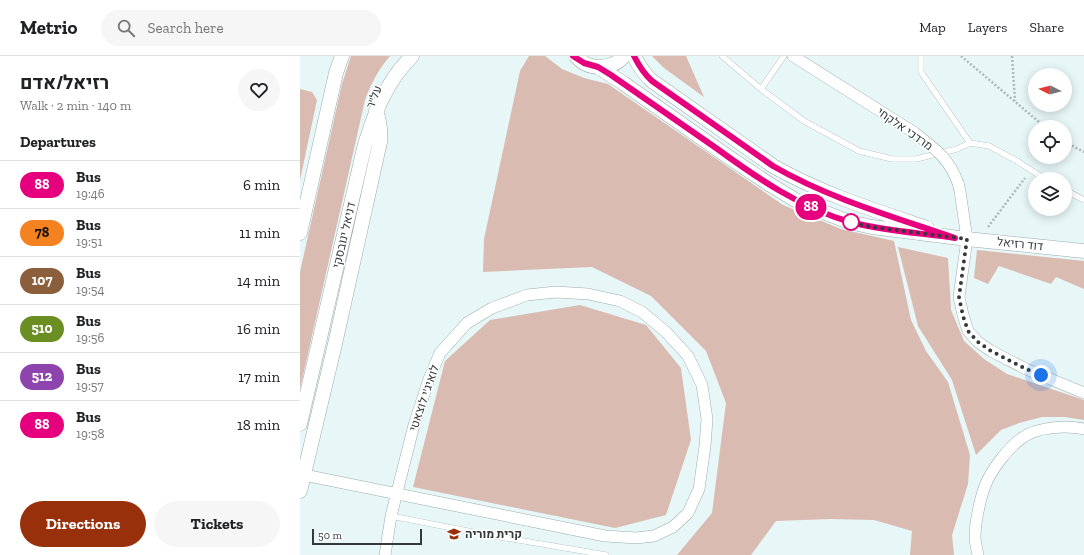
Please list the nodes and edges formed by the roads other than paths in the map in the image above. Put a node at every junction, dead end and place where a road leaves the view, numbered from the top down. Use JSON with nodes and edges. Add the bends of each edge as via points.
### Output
{"nodes":[{"id":1,"x":342,"y":56,"type":"edge"},
{"id":2,"x":398,"y":56,"type":"edge"},
{"id":3,"x":412,"y":56,"type":"edge"},
{"id":4,"x":624,"y":56,"type":"edge"},
{"id":5,"x":634,"y":56,"type":"edge"},
{"id":6,"x":722,"y":56,"type":"edge"},
{"id":7,"x":784,"y":56,"type":"edge"},
{"id":8,"x":793,"y":56,"type":"edge"},
{"id":9,"x":921,"y":56,"type":"edge"},
{"id":10,"x":576,"y":57,"type":"edge"},
{"id":11,"x":598,"y":67,"type":"junction"},
{"id":12,"x":761,"y":89,"type":"junction"},
{"id":13,"x":376,"y":111,"type":"junction"},
{"id":14,"x":970,"y":143,"type":"junction"},
{"id":15,"x":366,"y":144,"type":"junction"},
{"id":16,"x":1033,"y":172,"type":"edge"},
{"id":17,"x":1072,"y":194,"type":"edge"},
{"id":18,"x":1084,"y":200,"type":"edge"},
{"id":19,"x":300,"y":233,"type":"edge"},
{"id":20,"x":967,"y":239,"type":"junction"},
{"id":21,"x":1084,"y":251,"type":"edge"},
{"id":22,"x":1084,"y":393,"type":"edge"},
{"id":23,"x":300,"y":424,"type":"edge"},
{"id":24,"x":1084,"y":428,"type":"edge"},
{"id":25,"x":304,"y":475,"type":"junction"},
{"id":26,"x":300,"y":491,"type":"edge"},
{"id":27,"x":397,"y":494,"type":"junction"},
{"id":28,"x":391,"y":516,"type":"junction"},
{"id":29,"x":385,"y":555,"type":"edge"},
{"id":30,"x":606,"y":555,"type":"edge"},
{"id":31,"x":978,"y":555,"type":"edge"}],
"edges":[{"from":1,"to":19,"type":"street","via":[[333,85]]},
{"from":2,"to":15,"type":"street","name":"על\"ר","via":[[377,87],[369,106]]},
{"from":3,"to":13,"type":"street","name":"דניאל ינובסקי","via":[[392,79]]},
{"from":4,"to":11,"type":"street","via":[[616,64]]},
{"from":5,"to":20,"type":"street","name":"דוד רזיאל","via":[[644,74],[652,81],[794,178],[837,198]]},
{"from":6,"to":12,"type":"lane"},
{"from":7,"to":12,"type":"lane"},
{"from":8,"to":20,"type":"street","name":"מרדכי אלקחי","bridge":true,"via":[[915,133],[946,159],[958,183]]},
{"from":9,"to":14,"type":"lane","via":[[921,72]]},
{"from":10,"to":11,"type":"street","name":"דוד רזיאל","via":[[584,63]]},
{"from":11,"to":20,"type":"street","name":"דוד רזיאל","via":[[797,201],[849,222]]},
{"from":12,"to":14,"type":"lane","via":[[804,121],[859,151],[892,159],[916,159]]},
{"from":13,"to":15,"type":"street","name":"דניאל ינובסקי"},
{"from":13,"to":25,"type":"street","via":[[381,132],[380,142]]},
{"from":14,"to":16,"type":"lane","via":[[989,146]]},
{"from":15,"to":23,"type":"street","name":"דניאל ינובסקי"},
{"from":17,"to":18,"type":"lane"},
{"from":20,"to":21,"type":"street","name":"דוד רזיאל"},
{"from":20,"to":22,"type":"street","name":"מרדכי אלקחי","via":[[959,297],[968,331],[991,351]]},
{"from":24,"to":31,"type":"street","via":[[1059,427],[1034,432],[1022,437],[1003,457],[983,492],[975,537]]},
{"from":25,"to":26,"type":"street"},
{"from":25,"to":27,"type":"street","name":"לואיג'י לוצאטי"},
{"from":27,"to":27,"type":"street","name":"לואיג'י לוצאטי","via":[[414,425],[440,353],[467,323],[492,308],[527,295],[556,292],[588,294],[620,301],[642,312],[666,332],[688,356],[702,385],[707,419],[699,488],[688,513],[673,526],[654,536],[605,536]]},
{"from":27,"to":28,"type":"street","name":"לואיג'י לוצאטי"},
{"from":28,"to":29,"type":"street","name":"לואיג'י לוצאטי"},
{"from":28,"to":30,"type":"lane"}]}
